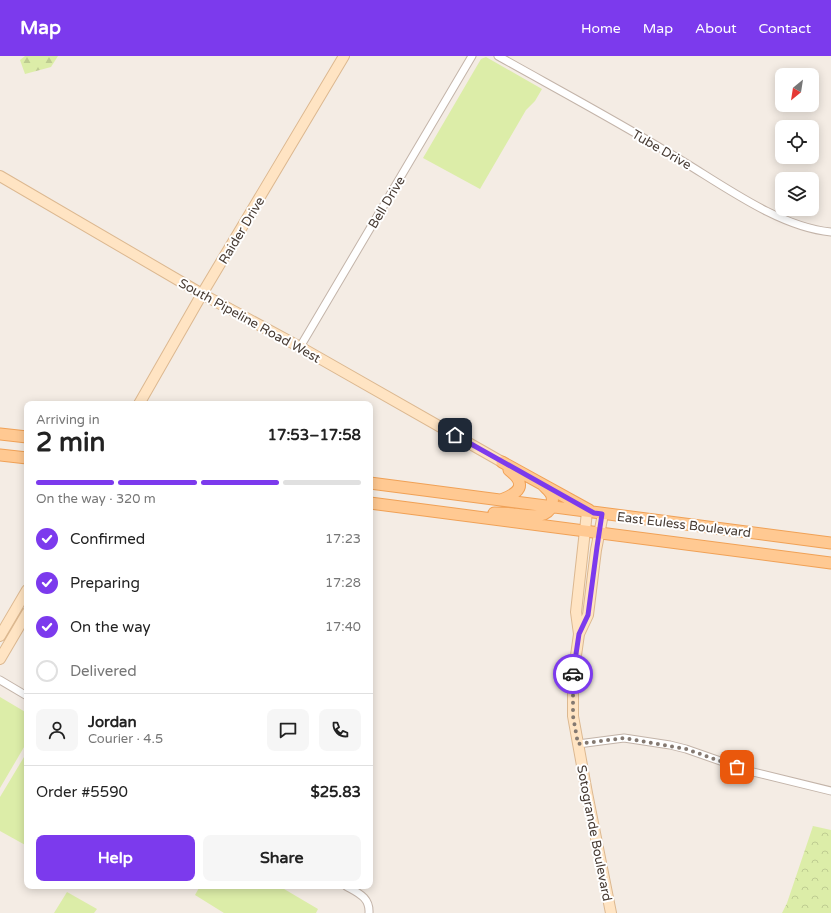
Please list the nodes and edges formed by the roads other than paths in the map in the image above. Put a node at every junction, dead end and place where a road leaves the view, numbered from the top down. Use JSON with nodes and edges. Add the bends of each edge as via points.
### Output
{"nodes":[{"id":1,"x":344,"y":56,"type":"edge"},
{"id":2,"x":472,"y":56,"type":"edge"},
{"id":3,"x":498,"y":56,"type":"edge"},
{"id":4,"x":0,"y":176,"type":"edge"},
{"id":5,"x":831,"y":232,"type":"edge"},
{"id":6,"x":202,"y":294,"type":"junction"},
{"id":7,"x":300,"y":347,"type":"junction"},
{"id":8,"x":141,"y":401,"type":"edge"},
{"id":9,"x":0,"y":434,"type":"edge"},
{"id":10,"x":24,"y":437,"type":"edge"},
{"id":11,"x":0,"y":455,"type":"edge"},
{"id":12,"x":24,"y":458,"type":"edge"},
{"id":13,"x":502,"y":462,"type":"junction"},
{"id":14,"x":373,"y":483,"type":"edge"},
{"id":15,"x":543,"y":485,"type":"junction"},
{"id":16,"x":500,"y":500,"type":"junction"},
{"id":17,"x":373,"y":503,"type":"edge"},
{"id":18,"x":551,"y":507,"type":"junction"},
{"id":19,"x":594,"y":513,"type":"junction"},
{"id":20,"x":458,"y":515,"type":"junction"},
{"id":21,"x":584,"y":531,"type":"junction"},
{"id":22,"x":599,"y":533,"type":"junction"},
{"id":23,"x":831,"y":543,"type":"edge"},
{"id":24,"x":831,"y":563,"type":"edge"},
{"id":25,"x":24,"y":595,"type":"edge"},
{"id":26,"x":24,"y":618,"type":"edge"},
{"id":27,"x":579,"y":634,"type":"junction"},
{"id":28,"x":0,"y":636,"type":"edge"},
{"id":29,"x":0,"y":659,"type":"edge"},
{"id":30,"x":0,"y":680,"type":"edge"},
{"id":31,"x":24,"y":694,"type":"edge"},
{"id":32,"x":578,"y":744,"type":"junction"},
{"id":33,"x":831,"y":791,"type":"edge"},
{"id":34,"x":351,"y":889,"type":"edge"},
{"id":35,"x":369,"y":913,"type":"edge"},
{"id":36,"x":611,"y":913,"type":"edge"}],
"edges":[{"from":1,"to":6,"type":"street","name":"Raider Drive"},
{"from":2,"to":7,"type":"street","name":"Bell Drive"},
{"from":3,"to":5,"type":"street","name":"Tube Drive","via":[[754,204],[807,227]]},
{"from":4,"to":6,"type":"street","name":"South Pipeline Road West"},
{"from":6,"to":7,"type":"street","name":"South Pipeline Road West"},
{"from":6,"to":8,"type":"street","name":"Raider Drive"},
{"from":7,"to":13,"type":"street","name":"South Pipeline Road West"},
{"from":9,"to":10,"type":"main road"},
{"from":11,"to":12,"type":"main road"},
{"from":13,"to":15,"type":"main road"},
{"from":13,"to":16,"type":"main road","via":[[516,475],[519,487],[516,493]]},
{"from":14,"to":16,"type":"main road","name":"East Euless Boulevard"},
{"from":15,"to":18,"type":"main road","via":[[552,494]]},
{"from":15,"to":19,"type":"main road"},
{"from":16,"to":18,"type":"main road","name":"East Euless Boulevard"},
{"from":17,"to":20,"type":"main road","name":"East Euless Boulevard"},
{"from":18,"to":19,"type":"main road","name":"East Euless Boulevard"},
{"from":18,"to":20,"type":"main road","via":[[543,515],[535,516],[484,512]]},
{"from":19,"to":21,"type":"street","name":"Sotogrande Boulevard"},
{"from":19,"to":22,"type":"street","name":"Sotogrande Boulevard"},
{"from":19,"to":23,"type":"main road","name":"East Euless Boulevard"},
{"from":20,"to":21,"type":"main road","name":"East Euless Boulevard"},
{"from":21,"to":22,"type":"main road","name":"East Euless Boulevard"},
{"from":21,"to":27,"type":"street","name":"Sotogrande Boulevard","via":[[576,612]]},
{"from":22,"to":24,"type":"main road","name":"East Euless Boulevard"},
{"from":22,"to":27,"type":"street","name":"Sotogrande Boulevard","via":[[588,615]]},
{"from":25,"to":28,"type":"street"},
{"from":26,"to":29,"type":"street"},
{"from":27,"to":32,"type":"street","name":"Sotogrande Boulevard","via":[[573,677],[573,716]]},
{"from":30,"to":31,"type":"street"},
{"from":32,"to":33,"type":"street","via":[[624,738],[670,746],[749,771]]},
{"from":32,"to":36,"type":"street","name":"Sotogrande Boulevard"},
{"from":34,"to":35,"type":"street","via":[[366,899],[369,903]]}]}
